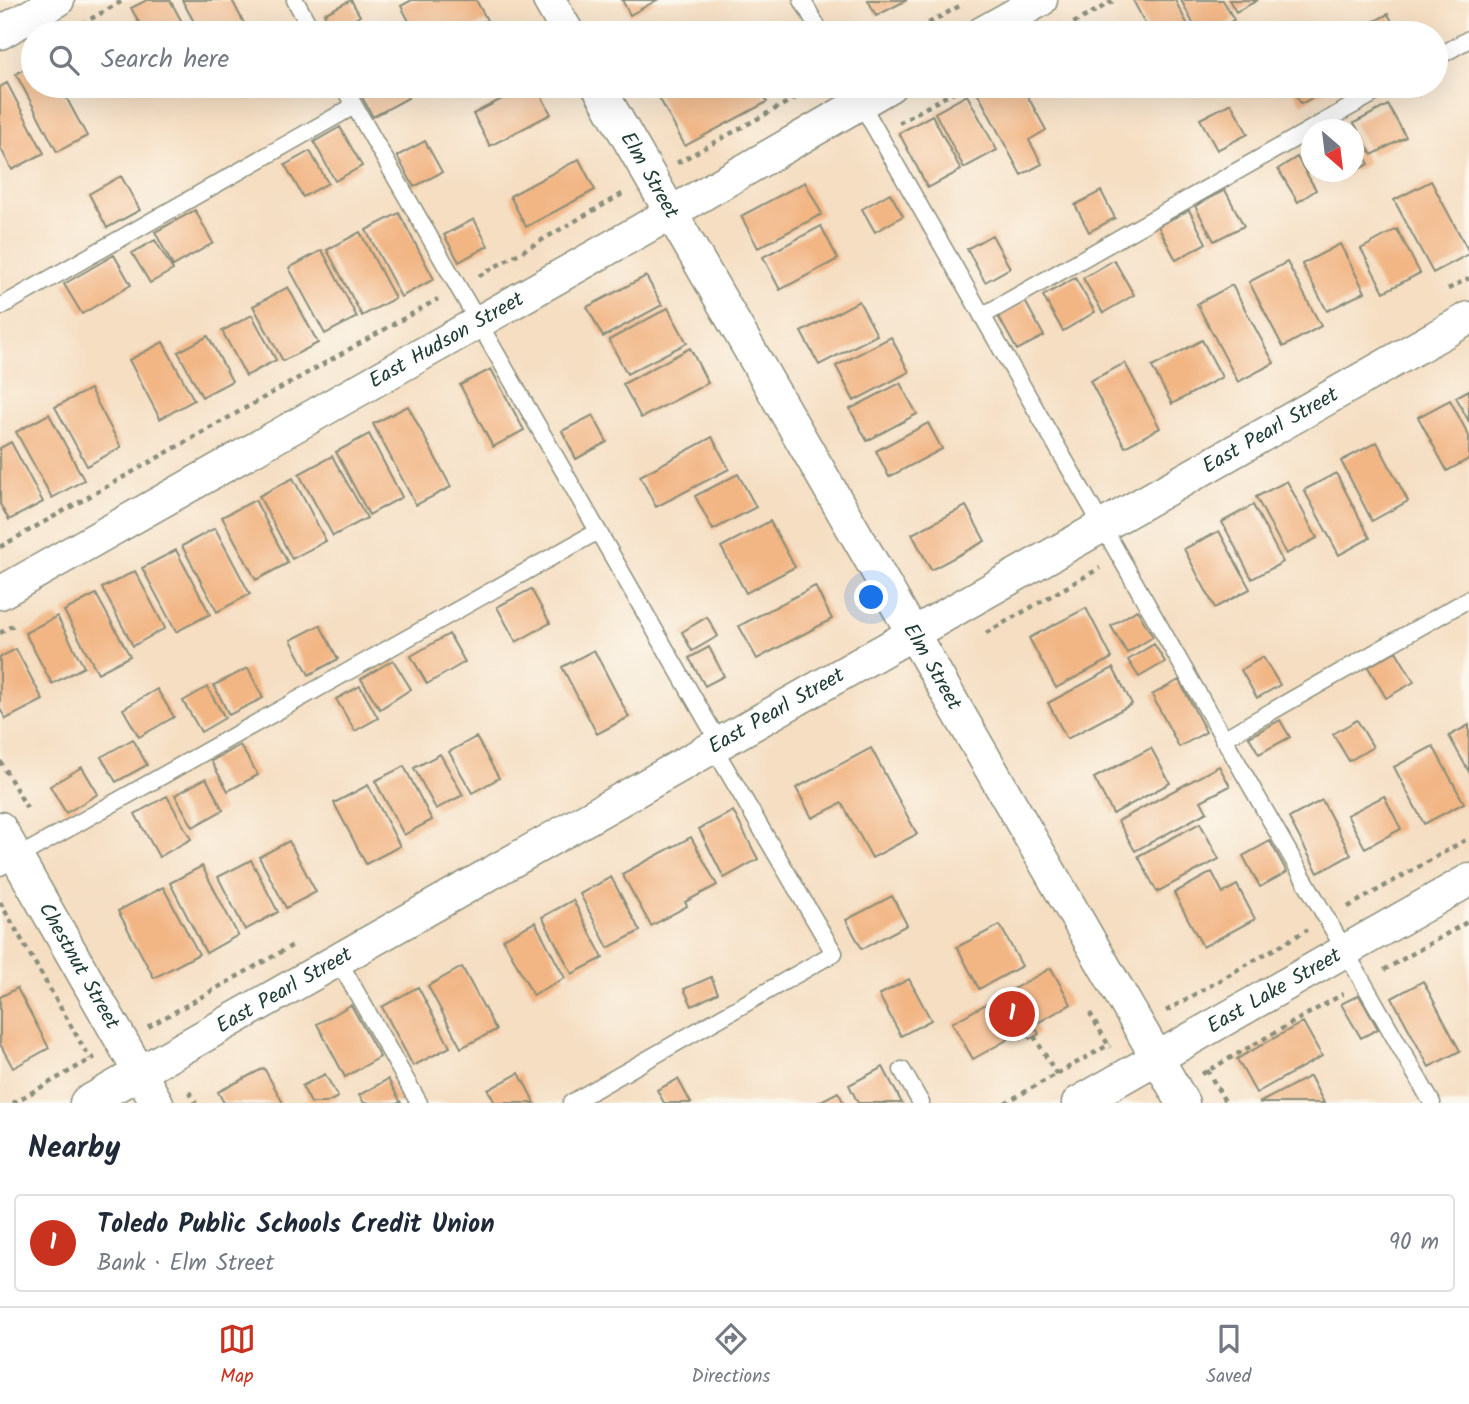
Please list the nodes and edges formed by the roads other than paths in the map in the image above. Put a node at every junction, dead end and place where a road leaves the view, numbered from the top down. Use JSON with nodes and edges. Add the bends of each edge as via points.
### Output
{"nodes":[{"id":1,"x":58,"y":0,"type":"edge"},
{"id":2,"x":295,"y":0,"type":"edge"},
{"id":3,"x":550,"y":0,"type":"edge"},
{"id":4,"x":802,"y":0,"type":"edge"},
{"id":5,"x":1041,"y":0,"type":"edge"},
{"id":6,"x":21,"y":21,"type":"edge"},
{"id":7,"x":21,"y":21,"type":"edge"},
{"id":8,"x":306,"y":21,"type":"edge"},
{"id":9,"x":561,"y":21,"type":"edge"},
{"id":10,"x":814,"y":21,"type":"edge"},
{"id":11,"x":1003,"y":21,"type":"edge"},
{"id":12,"x":0,"y":33,"type":"edge"},
{"id":13,"x":1469,"y":39,"type":"edge"},
{"id":14,"x":1448,"y":51,"type":"edge"},
{"id":15,"x":350,"y":98,"type":"edge"},
{"id":16,"x":605,"y":98,"type":"edge"},
{"id":17,"x":849,"y":98,"type":"edge"},
{"id":18,"x":857,"y":98,"type":"edge"},
{"id":19,"x":1366,"y":98,"type":"edge"},
{"id":20,"x":354,"y":106,"type":"junction"},
{"id":21,"x":670,"y":213,"type":"junction"},
{"id":22,"x":0,"y":307,"type":"edge"},
{"id":23,"x":982,"y":316,"type":"junction"},
{"id":24,"x":1469,"y":318,"type":"edge"},
{"id":25,"x":478,"y":322,"type":"junction"},
{"id":26,"x":1103,"y":527,"type":"junction"},
{"id":27,"x":598,"y":531,"type":"junction"},
{"id":28,"x":0,"y":593,"type":"edge"},
{"id":29,"x":1469,"y":599,"type":"edge"},
{"id":30,"x":913,"y":634,"type":"junction"},
{"id":31,"x":1223,"y":739,"type":"junction"},
{"id":32,"x":717,"y":746,"type":"junction"},
{"id":33,"x":0,"y":828,"type":"edge"},
{"id":34,"x":8,"y":862,"type":"edge"},
{"id":35,"x":1469,"y":880,"type":"edge"},
{"id":36,"x":1344,"y":951,"type":"junction"},
{"id":37,"x":338,"y":960,"type":"junction"},
{"id":38,"x":1157,"y":1058,"type":"junction"},
{"id":39,"x":902,"y":1070,"type":"dead end"},
{"id":40,"x":140,"y":1072,"type":"junction"},
{"id":41,"x":1070,"y":1093,"type":"edge"},
{"id":42,"x":1178,"y":1094,"type":"edge"},
{"id":43,"x":97,"y":1097,"type":"edge"},
{"id":44,"x":158,"y":1103,"type":"edge"},
{"id":45,"x":419,"y":1103,"type":"edge"},
{"id":46,"x":571,"y":1103,"type":"edge"},
{"id":47,"x":921,"y":1103,"type":"edge"},
{"id":48,"x":1432,"y":1103,"type":"edge"}],
"edges":[{"from":1,"to":6,"type":"street"},
{"from":2,"to":8,"type":"lane"},
{"from":3,"to":9,"type":"street"},
{"from":4,"to":10,"type":"lane"},
{"from":5,"to":11,"type":"street"},
{"from":7,"to":12,"type":"street"},
{"from":13,"to":14,"type":"lane"},
{"from":15,"to":20,"type":"lane"},
{"from":16,"to":21,"type":"street","name":"Elm Street"},
{"from":17,"to":21,"type":"street","name":"East Hudson Street"},
{"from":18,"to":23,"type":"lane"},
{"from":19,"to":23,"type":"lane"},
{"from":20,"to":22,"type":"lane"},
{"from":20,"to":25,"type":"lane"},
{"from":21,"to":25,"type":"street","name":"East Hudson Street"},
{"from":21,"to":30,"type":"street","name":"Elm Street"},
{"from":23,"to":26,"type":"lane"},
{"from":24,"to":26,"type":"street","name":"East Pearl Street"},
{"from":25,"to":27,"type":"lane"},
{"from":25,"to":28,"type":"street","name":"East Hudson Street"},
{"from":26,"to":30,"type":"street","name":"East Pearl Street"},
{"from":26,"to":31,"type":"lane"},
{"from":27,"to":32,"type":"lane"},
{"from":27,"to":34,"type":"lane"},
{"from":29,"to":31,"type":"lane"},
{"from":30,"to":32,"type":"street","name":"East Pearl Street"},
{"from":30,"to":38,"type":"street","name":"Elm Street"},
{"from":31,"to":36,"type":"lane"},
{"from":32,"to":37,"type":"street","name":"East Pearl Street"},
{"from":32,"to":46,"type":"lane","via":[[834,953]]},
{"from":33,"to":34,"type":"street","name":"Chestnut Street"},
{"from":34,"to":40,"type":"street","name":"Chestnut Street"},
{"from":35,"to":36,"type":"street","name":"East Lake Street"},
{"from":36,"to":38,"type":"street","name":"East Lake Street"},
{"from":36,"to":48,"type":"lane"},
{"from":37,"to":40,"type":"street","name":"East Pearl Street"},
{"from":37,"to":45,"type":"lane"},
{"from":38,"to":41,"type":"street","name":"East Lake Street"},
{"from":38,"to":42,"type":"street","name":"Elm Street"},
{"from":39,"to":47,"type":"lane"},
{"from":40,"to":43,"type":"street","name":"East Pearl Street"},
{"from":40,"to":44,"type":"street","name":"Chestnut Street"}]}
